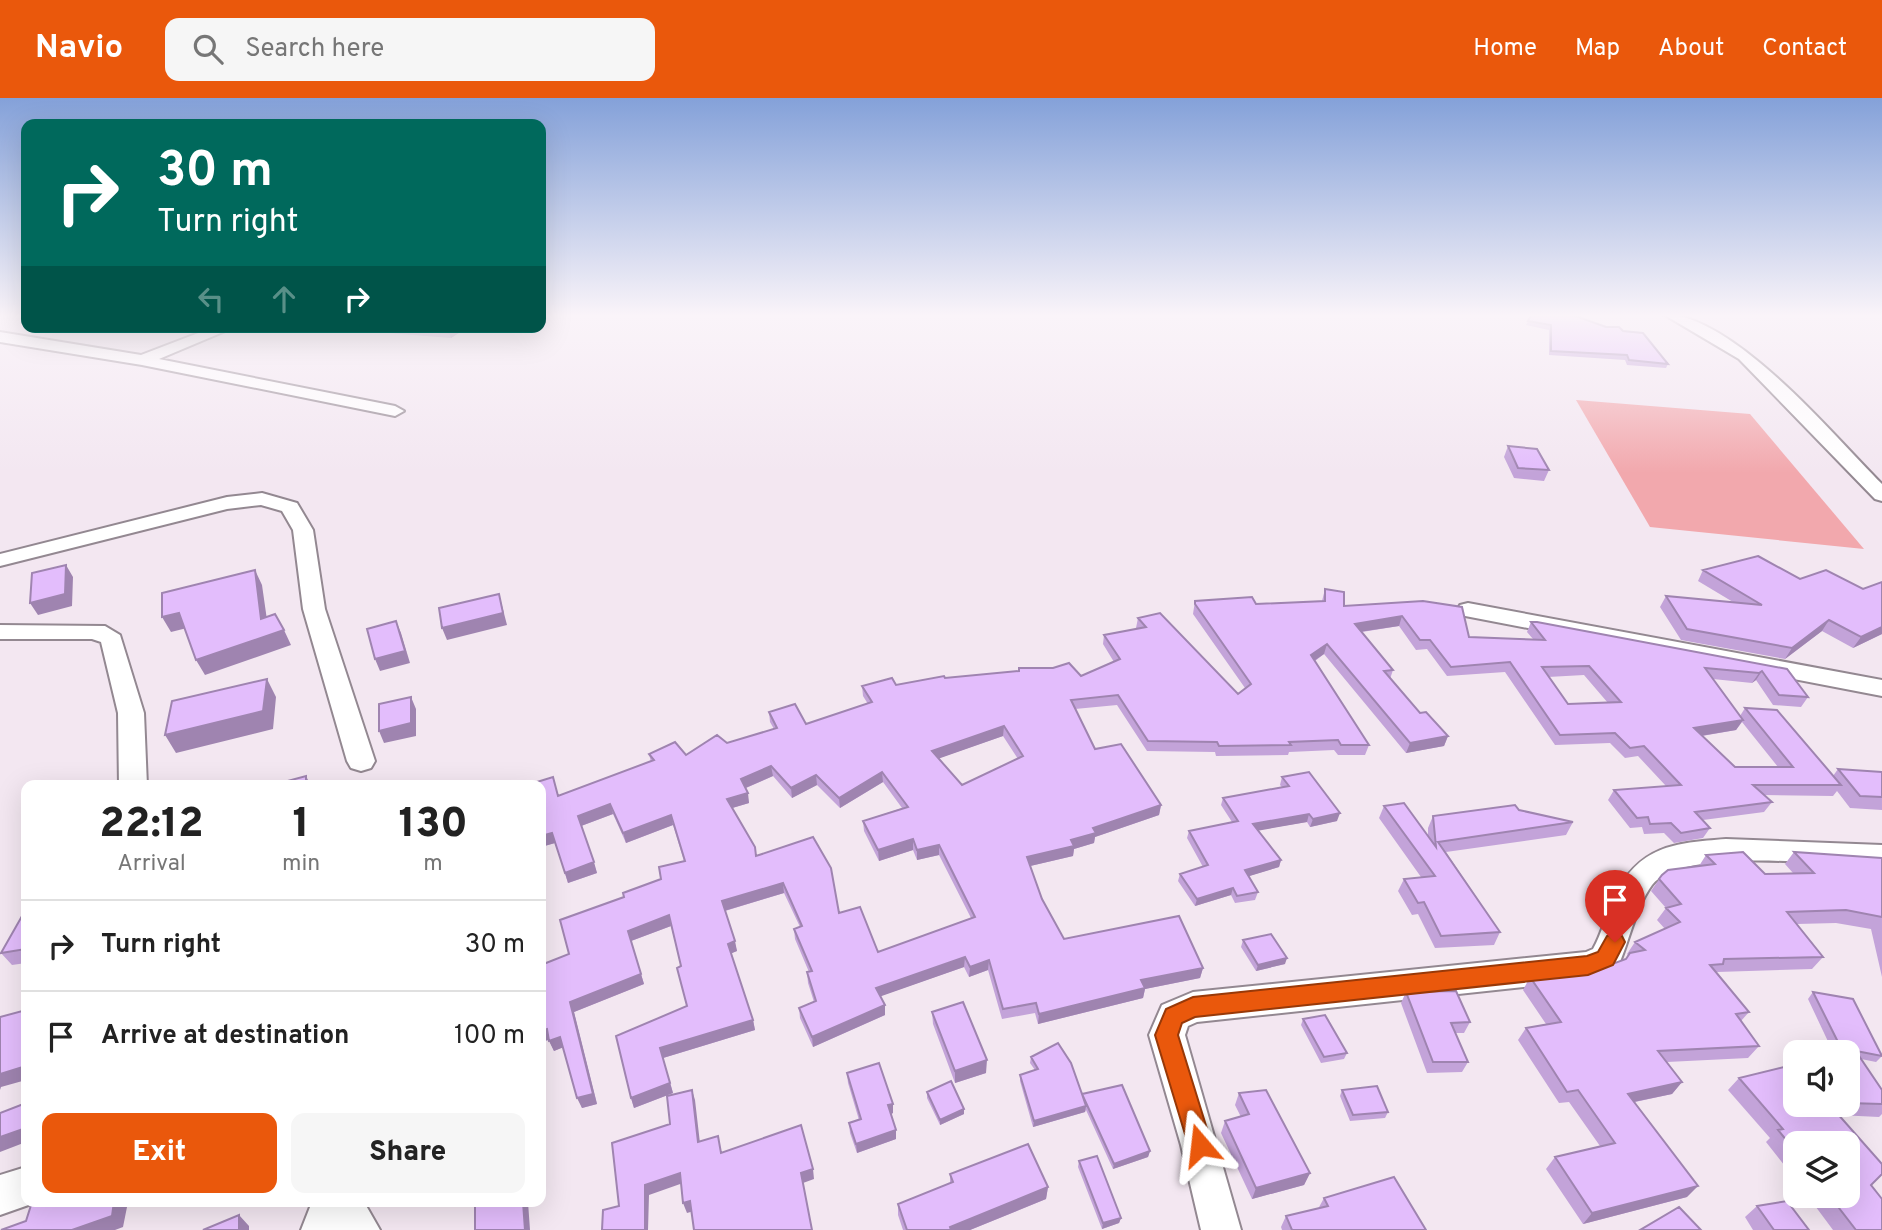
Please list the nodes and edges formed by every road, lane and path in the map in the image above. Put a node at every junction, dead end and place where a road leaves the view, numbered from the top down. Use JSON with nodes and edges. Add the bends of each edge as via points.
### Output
{"nodes":[{"id":1,"x":176,"y":367,"type":"edge"},
{"id":2,"x":1756,"y":367,"type":"edge"},
{"id":3,"x":395,"y":411,"type":"dead end"},
{"id":4,"x":1882,"y":495,"type":"edge"},
{"id":5,"x":0,"y":560,"type":"edge"},
{"id":6,"x":1468,"y":610,"type":"dead end"},
{"id":7,"x":0,"y":632,"type":"edge"},
{"id":8,"x":1882,"y":688,"type":"edge"},
{"id":9,"x":361,"y":761,"type":"dead end"},
{"id":10,"x":132,"y":780,"type":"edge"},
{"id":11,"x":1882,"y":857,"type":"edge"},
{"id":12,"x":21,"y":1189,"type":"edge"},
{"id":13,"x":0,"y":1195,"type":"edge"},
{"id":14,"x":333,"y":1207,"type":"edge"},
{"id":15,"x":340,"y":1207,"type":"edge"},
{"id":16,"x":321,"y":1230,"type":"edge"},
{"id":17,"x":360,"y":1230,"type":"edge"},
{"id":18,"x":1221,"y":1230,"type":"edge"}],
"edges":[{"from":1,"to":3,"type":"street"},
{"from":2,"to":4,"type":"street"},
{"from":5,"to":9,"type":"street","via":[[227,503],[262,499],[290,507],[303,530],[314,609]]},
{"from":6,"to":8,"type":"street"},
{"from":7,"to":10,"type":"street","via":[[92,632],[112,640],[131,713]]},
{"from":11,"to":18,"type":"street","via":[[1700,851],[1668,858],[1637,882],[1605,959],[1588,965],[1193,1007],[1174,1016],[1167,1035]]},
{"from":12,"to":13,"type":"street"},
{"from":14,"to":16,"type":"street"},
{"from":15,"to":17,"type":"street"}]}
